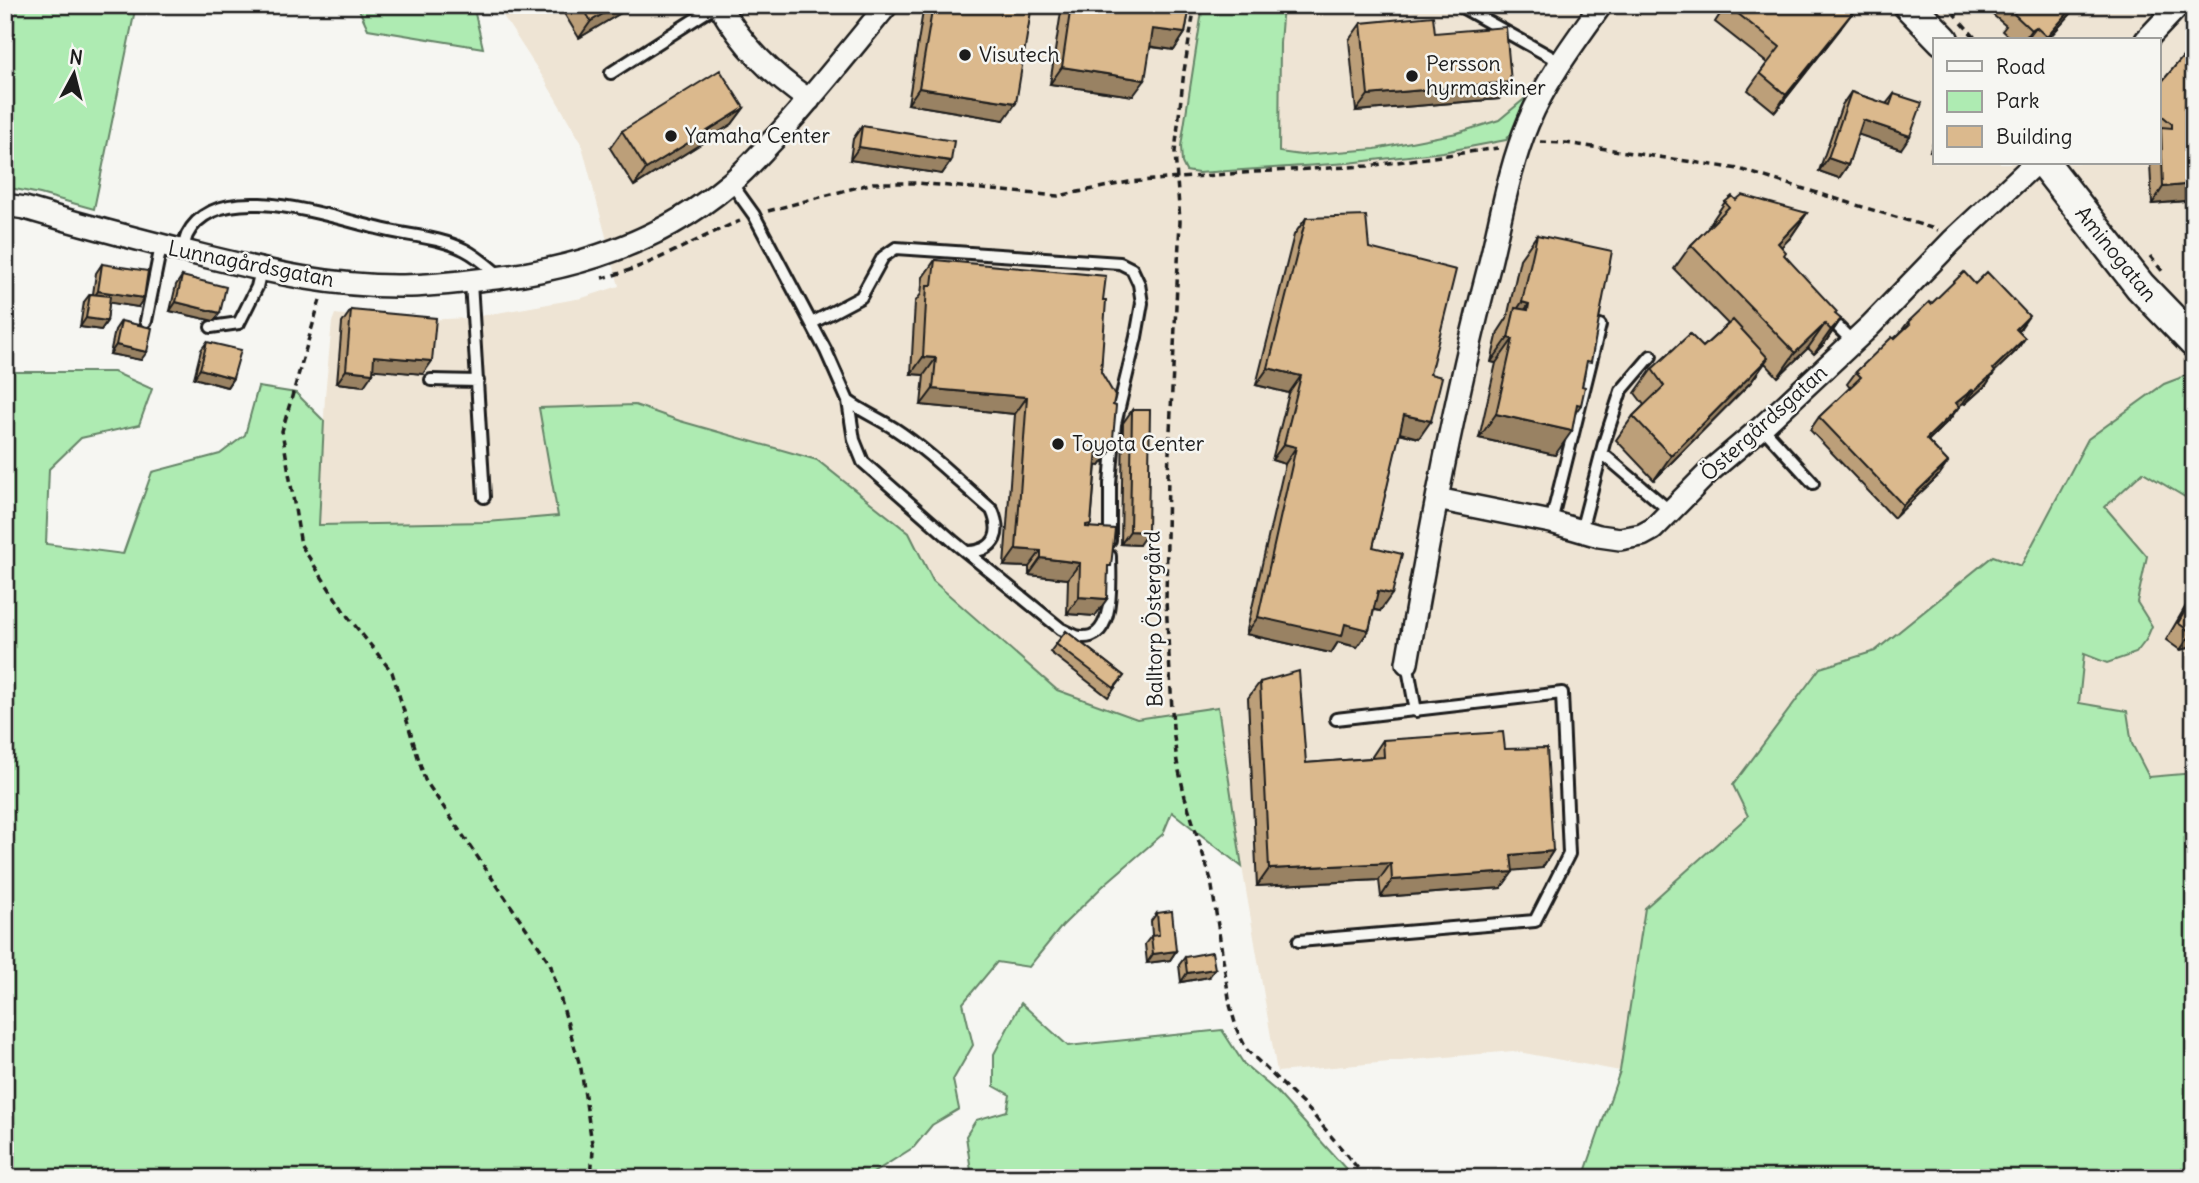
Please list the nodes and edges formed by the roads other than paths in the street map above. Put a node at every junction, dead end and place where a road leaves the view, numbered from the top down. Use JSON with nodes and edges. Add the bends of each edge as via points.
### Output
{"nodes":[{"id":1,"x":718,"y":5,"type":"edge"},
{"id":2,"x":887,"y":5,"type":"edge"},
{"id":3,"x":1458,"y":5,"type":"edge"},
{"id":4,"x":1601,"y":5,"type":"edge"},
{"id":5,"x":1909,"y":5,"type":"edge"},
{"id":6,"x":2179,"y":5,"type":"edge"},
{"id":7,"x":1940,"y":38,"type":"edge"},
{"id":8,"x":2148,"y":38,"type":"edge"},
{"id":9,"x":1560,"y":62,"type":"junction"},
{"id":10,"x":611,"y":73,"type":"dead end"},
{"id":11,"x":809,"y":100,"type":"junction"},
{"id":12,"x":2033,"y":164,"type":"edge"},
{"id":13,"x":2044,"y":164,"type":"edge"},
{"id":14,"x":731,"y":183,"type":"junction"},
{"id":15,"x":5,"y":205,"type":"edge"},
{"id":16,"x":160,"y":246,"type":"junction"},
{"id":17,"x":183,"y":251,"type":"junction"},
{"id":18,"x":261,"y":270,"type":"junction"},
{"id":19,"x":501,"y":277,"type":"junction"},
{"id":20,"x":471,"y":282,"type":"junction"},
{"id":21,"x":1818,"y":307,"type":"edge"},
{"id":22,"x":146,"y":321,"type":"dead end"},
{"id":23,"x":813,"y":323,"type":"junction"},
{"id":24,"x":1600,"y":325,"type":"edge"},
{"id":25,"x":211,"y":327,"type":"dead end"},
{"id":26,"x":1853,"y":342,"type":"junction"},
{"id":27,"x":2194,"y":342,"type":"edge"},
{"id":28,"x":1651,"y":356,"type":"dead end"},
{"id":29,"x":431,"y":380,"type":"dead end"},
{"id":30,"x":478,"y":382,"type":"junction"},
{"id":31,"x":848,"y":401,"type":"junction"},
{"id":32,"x":1762,"y":426,"type":"junction"},
{"id":33,"x":1602,"y":453,"type":"junction"},
{"id":34,"x":1813,"y":483,"type":"dead end"},
{"id":35,"x":484,"y":497,"type":"dead end"},
{"id":36,"x":1437,"y":499,"type":"junction"},
{"id":37,"x":1670,"y":511,"type":"junction"},
{"id":38,"x":1551,"y":522,"type":"junction"},
{"id":39,"x":1581,"y":530,"type":"junction"},
{"id":40,"x":969,"y":552,"type":"junction"},
{"id":41,"x":1406,"y":663,"type":"joint"},
{"id":42,"x":1416,"y":711,"type":"junction"},
{"id":43,"x":1336,"y":719,"type":"dead end"},
{"id":44,"x":1299,"y":941,"type":"dead end"}],
"edges":[{"from":1,"to":10,"type":"lane"},
{"from":1,"to":11,"type":"street","via":[[756,57]]},
{"from":2,"to":11,"type":"street","name":"Lunnagårdsgatan"},
{"from":3,"to":9,"type":"lane"},
{"from":4,"to":9,"type":"street"},
{"from":5,"to":7,"type":"street"},
{"from":6,"to":8,"type":"street"},
{"from":9,"to":36,"type":"street","via":[[1521,145],[1471,337]]},
{"from":11,"to":14,"type":"street","name":"Lunnagårdsgatan"},
{"from":12,"to":26,"type":"street","name":"Östergårdsgatan"},
{"from":13,"to":27,"type":"street","name":"Aminogatan","via":[[2140,286]]},
{"from":14,"to":19,"type":"street","name":"Lunnagårdsgatan","via":[[676,222],[636,243],[572,264]]},
{"from":14,"to":23,"type":"lane","via":[[754,215]]},
{"from":15,"to":16,"type":"street","name":"Lunnagårdsgatan"},
{"from":16,"to":17,"type":"street","name":"Lunnagårdsgatan"},
{"from":16,"to":22,"type":"lane"},
{"from":17,"to":18,"type":"street","name":"Lunnagårdsgatan"},
{"from":17,"to":19,"type":"lane","via":[[187,235],[201,218],[232,206],[259,203],[290,206],[464,249]]},
{"from":18,"to":20,"type":"street","name":"Lunnagårdsgatan","via":[[344,283]]},
{"from":18,"to":25,"type":"lane","via":[[239,323]]},
{"from":19,"to":20,"type":"street","name":"Lunnagårdsgatan"},
{"from":20,"to":30,"type":"lane"},
{"from":21,"to":26,"type":"lane"},
{"from":23,"to":31,"type":"lane"},
{"from":23,"to":40,"type":"lane","via":[[861,297],[883,257],[896,248],[1120,263],[1132,270],[1142,303],[1115,424],[1108,615],[1101,631],[1079,637],[1061,629]]},
{"from":24,"to":38,"type":"lane"},
{"from":26,"to":32,"type":"street","name":"Östergårdsgatan"},
{"from":28,"to":33,"type":"lane","via":[[1622,391]]},
{"from":29,"to":30,"type":"lane"},
{"from":30,"to":35,"type":"lane"},
{"from":31,"to":40,"type":"lane","via":[[863,462]]},
{"from":31,"to":40,"type":"lane","via":[[922,449],[992,510],[998,524],[993,543],[983,551]]},
{"from":32,"to":34,"type":"lane"},
{"from":32,"to":37,"type":"street","name":"Östergårdsgatan"},
{"from":33,"to":37,"type":"lane"},
{"from":33,"to":39,"type":"lane"},
{"from":36,"to":38,"type":"street","name":"Östergårdsgatan"},
{"from":36,"to":41,"type":"street"},
{"from":37,"to":39,"type":"street","name":"Östergårdsgatan","via":[[1642,535],[1620,539]]},
{"from":38,"to":39,"type":"street","name":"Östergårdsgatan"},
{"from":41,"to":42,"type":"lane"},
{"from":42,"to":43,"type":"lane"},
{"from":42,"to":44,"type":"lane","via":[[1562,692],[1569,854],[1541,910],[1535,921]]}]}
